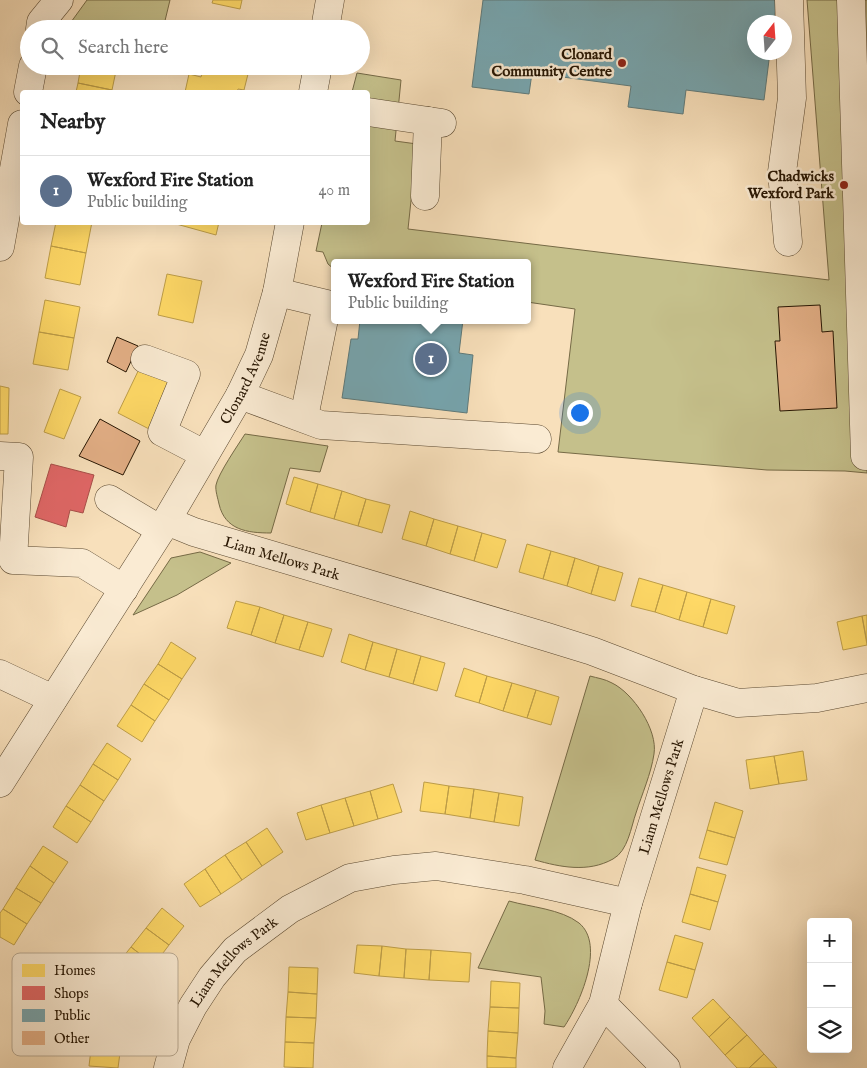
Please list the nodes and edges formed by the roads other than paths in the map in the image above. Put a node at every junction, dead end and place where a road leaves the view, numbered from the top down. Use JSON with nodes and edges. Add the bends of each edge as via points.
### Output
{"nodes":[{"id":1,"x":59,"y":0,"type":"edge"},
{"id":2,"x":330,"y":0,"type":"edge"},
{"id":3,"x":789,"y":0,"type":"edge"},
{"id":4,"x":850,"y":0,"type":"edge"},
{"id":5,"x":43,"y":20,"type":"edge"},
{"id":6,"x":326,"y":20,"type":"edge"},
{"id":7,"x":31,"y":75,"type":"edge"},
{"id":8,"x":316,"y":75,"type":"edge"},
{"id":9,"x":28,"y":90,"type":"edge"},
{"id":10,"x":313,"y":90,"type":"edge"},
{"id":11,"x":370,"y":112,"type":"edge"},
{"id":12,"x":20,"y":135,"type":"edge"},
{"id":13,"x":426,"y":196,"type":"dead end"},
{"id":14,"x":289,"y":225,"type":"edge"},
{"id":15,"x":788,"y":242,"type":"dead end"},
{"id":16,"x":0,"y":247,"type":"edge"},
{"id":17,"x":277,"y":292,"type":"junction"},
{"id":18,"x":145,"y":359,"type":"dead end"},
{"id":19,"x":240,"y":395,"type":"junction"},
{"id":20,"x":304,"y":417,"type":"junction"},
{"id":21,"x":537,"y":439,"type":"dead end"},
{"id":22,"x":204,"y":454,"type":"junction"},
{"id":23,"x":0,"y":456,"type":"edge"},
{"id":24,"x":867,"y":456,"type":"edge"},
{"id":25,"x":109,"y":499,"type":"dead end"},
{"id":26,"x":164,"y":526,"type":"junction"},
{"id":27,"x":124,"y":589,"type":"junction"},
{"id":28,"x":0,"y":674,"type":"edge"},
{"id":29,"x":867,"y":688,"type":"edge"},
{"id":30,"x":694,"y":690,"type":"junction"},
{"id":31,"x":53,"y":699,"type":"junction"},
{"id":32,"x":12,"y":744,"type":"edge"},
{"id":33,"x":0,"y":783,"type":"edge"},
{"id":34,"x":628,"y":903,"type":"junction"},
{"id":35,"x":603,"y":1004,"type":"junction"},
{"id":36,"x":178,"y":1035,"type":"edge"},
{"id":37,"x":568,"y":1068,"type":"edge"},
{"id":38,"x":666,"y":1068,"type":"edge"}],
"edges":[{"from":1,"to":5,"type":"street"},
{"from":2,"to":6,"type":"street"},
{"from":3,"to":15,"type":"street","via":[[792,98],[782,172]]},
{"from":4,"to":24,"type":"street","via":[[864,456]]},
{"from":7,"to":9,"type":"street"},
{"from":8,"to":10,"type":"street"},
{"from":11,"to":13,"type":"street","via":[[435,122]]},
{"from":12,"to":16,"type":"street"},
{"from":14,"to":17,"type":"street","name":"Clonard Avenue"},
{"from":17,"to":19,"type":"street","name":"Clonard Avenue","via":[[259,355]]},
{"from":17,"to":20,"type":"street","via":[[327,304]]},
{"from":18,"to":22,"type":"street","via":[[186,374],[162,432]]},
{"from":19,"to":20,"type":"street"},
{"from":19,"to":22,"type":"street","name":"Clonard Avenue"},
{"from":20,"to":21,"type":"street","via":[[321,425]]},
{"from":22,"to":26,"type":"street","name":"Clonard Avenue"},
{"from":23,"to":27,"type":"street","via":[[19,457],[13,560],[82,563]]},
{"from":25,"to":26,"type":"street","name":"Liam Mellows Park"},
{"from":26,"to":27,"type":"street"},
{"from":26,"to":30,"type":"street","name":"Liam Mellows Park","via":[[194,532],[592,651]]},
{"from":27,"to":31,"type":"street"},
{"from":28,"to":31,"type":"street"},
{"from":29,"to":30,"type":"street","name":"Liam Mellows Park","via":[[817,698],[738,703]]},
{"from":30,"to":34,"type":"street","name":"Liam Mellows Park"},
{"from":31,"to":32,"type":"street"},
{"from":32,"to":33,"type":"street"},
{"from":34,"to":35,"type":"street","name":"Liam Mellows Park"},
{"from":34,"to":36,"type":"street","name":"Liam Mellows Park","via":[[525,880],[436,866],[350,878],[290,909],[235,950],[193,1006]]},
{"from":35,"to":37,"type":"street","name":"Liam Mellows Park"},
{"from":35,"to":38,"type":"street"}]}
